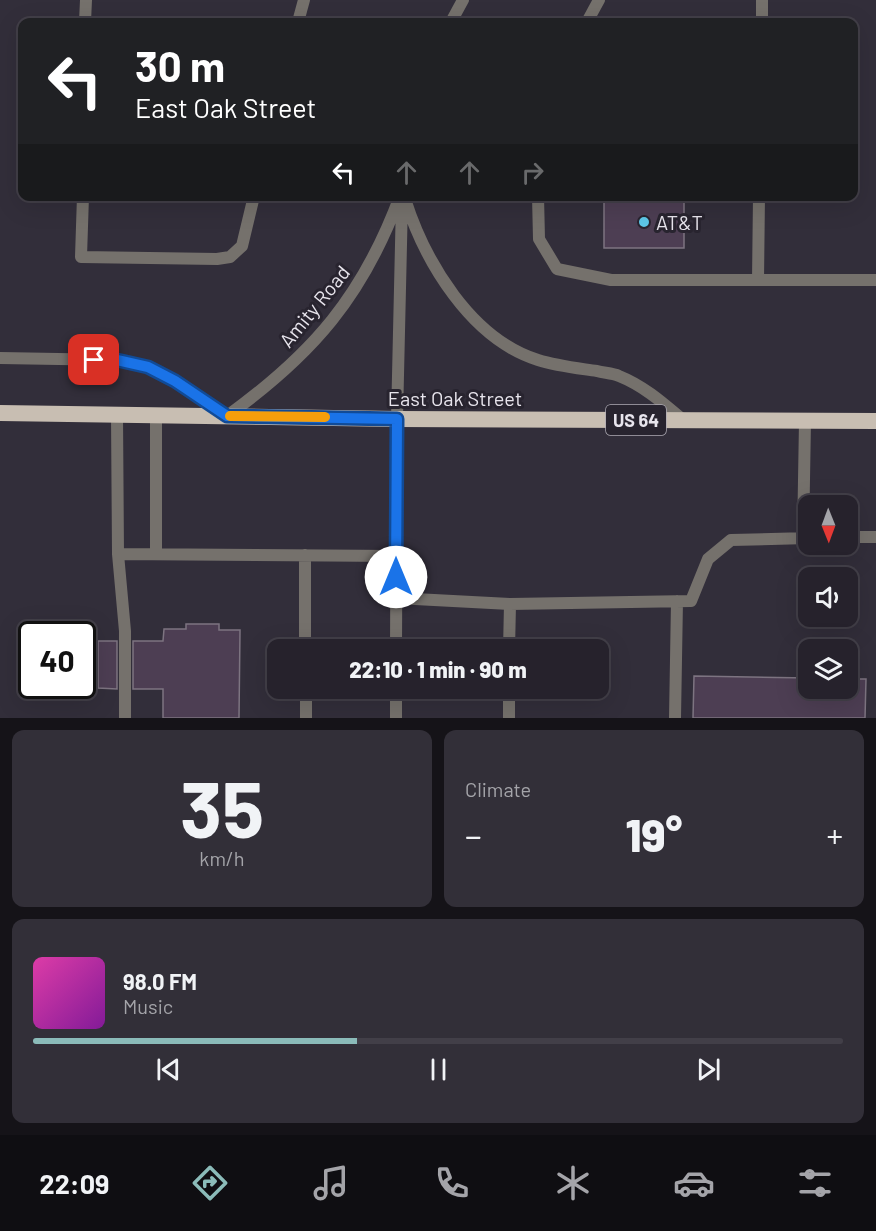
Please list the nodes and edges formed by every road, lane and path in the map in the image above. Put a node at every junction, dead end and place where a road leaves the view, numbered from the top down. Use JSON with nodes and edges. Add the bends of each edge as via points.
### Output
{"nodes":[{"id":1,"x":86,"y":0,"type":"edge"},
{"id":2,"x":304,"y":0,"type":"edge"},
{"id":3,"x":463,"y":0,"type":"edge"},
{"id":4,"x":600,"y":0,"type":"edge"},
{"id":5,"x":762,"y":0,"type":"edge"},
{"id":6,"x":85,"y":18,"type":"edge"},
{"id":7,"x":299,"y":18,"type":"edge"},
{"id":8,"x":453,"y":18,"type":"edge"},
{"id":9,"x":589,"y":18,"type":"edge"},
{"id":10,"x":762,"y":18,"type":"edge"},
{"id":11,"x":82,"y":201,"type":"edge"},
{"id":12,"x":253,"y":201,"type":"edge"},
{"id":13,"x":401,"y":201,"type":"edge"},
{"id":14,"x":403,"y":201,"type":"edge"},
{"id":15,"x":405,"y":201,"type":"edge"},
{"id":16,"x":538,"y":201,"type":"edge"},
{"id":17,"x":759,"y":201,"type":"edge"},
{"id":18,"x":758,"y":280,"type":"junction"},
{"id":19,"x":876,"y":280,"type":"edge"},
{"id":20,"x":0,"y":358,"type":"edge"},
{"id":21,"x":0,"y":413,"type":"edge"},
{"id":22,"x":117,"y":415,"type":"junction"},
{"id":23,"x":156,"y":415,"type":"junction"},
{"id":24,"x":227,"y":416,"type":"junction"},
{"id":25,"x":397,"y":419,"type":"junction"},
{"id":26,"x":683,"y":420,"type":"junction"},
{"id":27,"x":806,"y":421,"type":"junction"},
{"id":28,"x":876,"y":421,"type":"edge"},
{"id":29,"x":806,"y":495,"type":"edge"},
{"id":30,"x":858,"y":537,"type":"edge"},
{"id":31,"x":876,"y":537,"type":"edge"},
{"id":32,"x":798,"y":538,"type":"edge"},
{"id":33,"x":118,"y":554,"type":"junction"},
{"id":34,"x":156,"y":554,"type":"junction"},
{"id":35,"x":305,"y":555,"type":"junction"},
{"id":36,"x":397,"y":556,"type":"junction"},
{"id":37,"x":396,"y":598,"type":"junction"},
{"id":38,"x":677,"y":601,"type":"junction"},
{"id":39,"x":510,"y":604,"type":"junction"},
{"id":40,"x":305,"y":639,"type":"edge"},
{"id":41,"x":396,"y":639,"type":"edge"},
{"id":42,"x":509,"y":639,"type":"edge"},
{"id":43,"x":306,"y":699,"type":"edge"},
{"id":44,"x":396,"y":699,"type":"edge"},
{"id":45,"x":509,"y":699,"type":"edge"},
{"id":46,"x":125,"y":718,"type":"edge"},
{"id":47,"x":306,"y":718,"type":"edge"},
{"id":48,"x":396,"y":718,"type":"edge"},
{"id":49,"x":509,"y":718,"type":"edge"},
{"id":50,"x":675,"y":718,"type":"edge"}],
"edges":[{"from":1,"to":6,"type":"street"},
{"from":2,"to":7,"type":"street"},
{"from":3,"to":8,"type":"street"},
{"from":4,"to":9,"type":"street"},
{"from":5,"to":10,"type":"street"},
{"from":11,"to":12,"type":"street","via":[[81,257],[217,259],[230,257],[242,246]]},
{"from":13,"to":24,"type":"street","name":"Amity Road","via":[[358,287],[333,319],[273,382]]},
{"from":14,"to":25,"type":"street"},
{"from":15,"to":26,"type":"street","via":[[422,244],[451,290],[500,341],[538,360],[618,375],[653,394]]},
{"from":16,"to":18,"type":"street","via":[[538,239],[557,269],[611,280]]},
{"from":17,"to":18,"type":"street"},
{"from":18,"to":19,"type":"street"},
{"from":20,"to":24,"type":"street","via":[[117,360],[148,367]]},
{"from":21,"to":22,"type":"highway","name":"East Oak Street","number":"US 64"},
{"from":22,"to":23,"type":"highway","name":"East Oak Street","number":"US 64"},
{"from":22,"to":33,"type":"street"},
{"from":23,"to":24,"type":"highway","name":"East Oak Street","number":"US 64"},
{"from":23,"to":34,"type":"street"},
{"from":24,"to":25,"type":"highway","name":"East Oak Street","number":"US 64"},
{"from":25,"to":26,"type":"highway","name":"East Oak Street","number":"US 64"},
{"from":25,"to":36,"type":"street"},
{"from":26,"to":27,"type":"highway","name":"East Oak Street","number":"US 64"},
{"from":27,"to":28,"type":"highway","name":"East Oak Street","number":"US 64"},
{"from":27,"to":29,"type":"street"},
{"from":30,"to":31,"type":"street"},
{"from":32,"to":38,"type":"street","via":[[731,540],[708,559],[691,601]]},
{"from":33,"to":34,"type":"street"},
{"from":33,"to":46,"type":"street","via":[[125,631]]},
{"from":34,"to":35,"type":"street"},
{"from":35,"to":36,"type":"street"},
{"from":35,"to":40,"type":"street"},
{"from":36,"to":37,"type":"street"},
{"from":37,"to":39,"type":"street"},
{"from":37,"to":41,"type":"street"},
{"from":38,"to":39,"type":"street"},
{"from":38,"to":50,"type":"street"},
{"from":39,"to":42,"type":"street"},
{"from":43,"to":47,"type":"street"},
{"from":44,"to":48,"type":"street"},
{"from":45,"to":49,"type":"street"}]}
